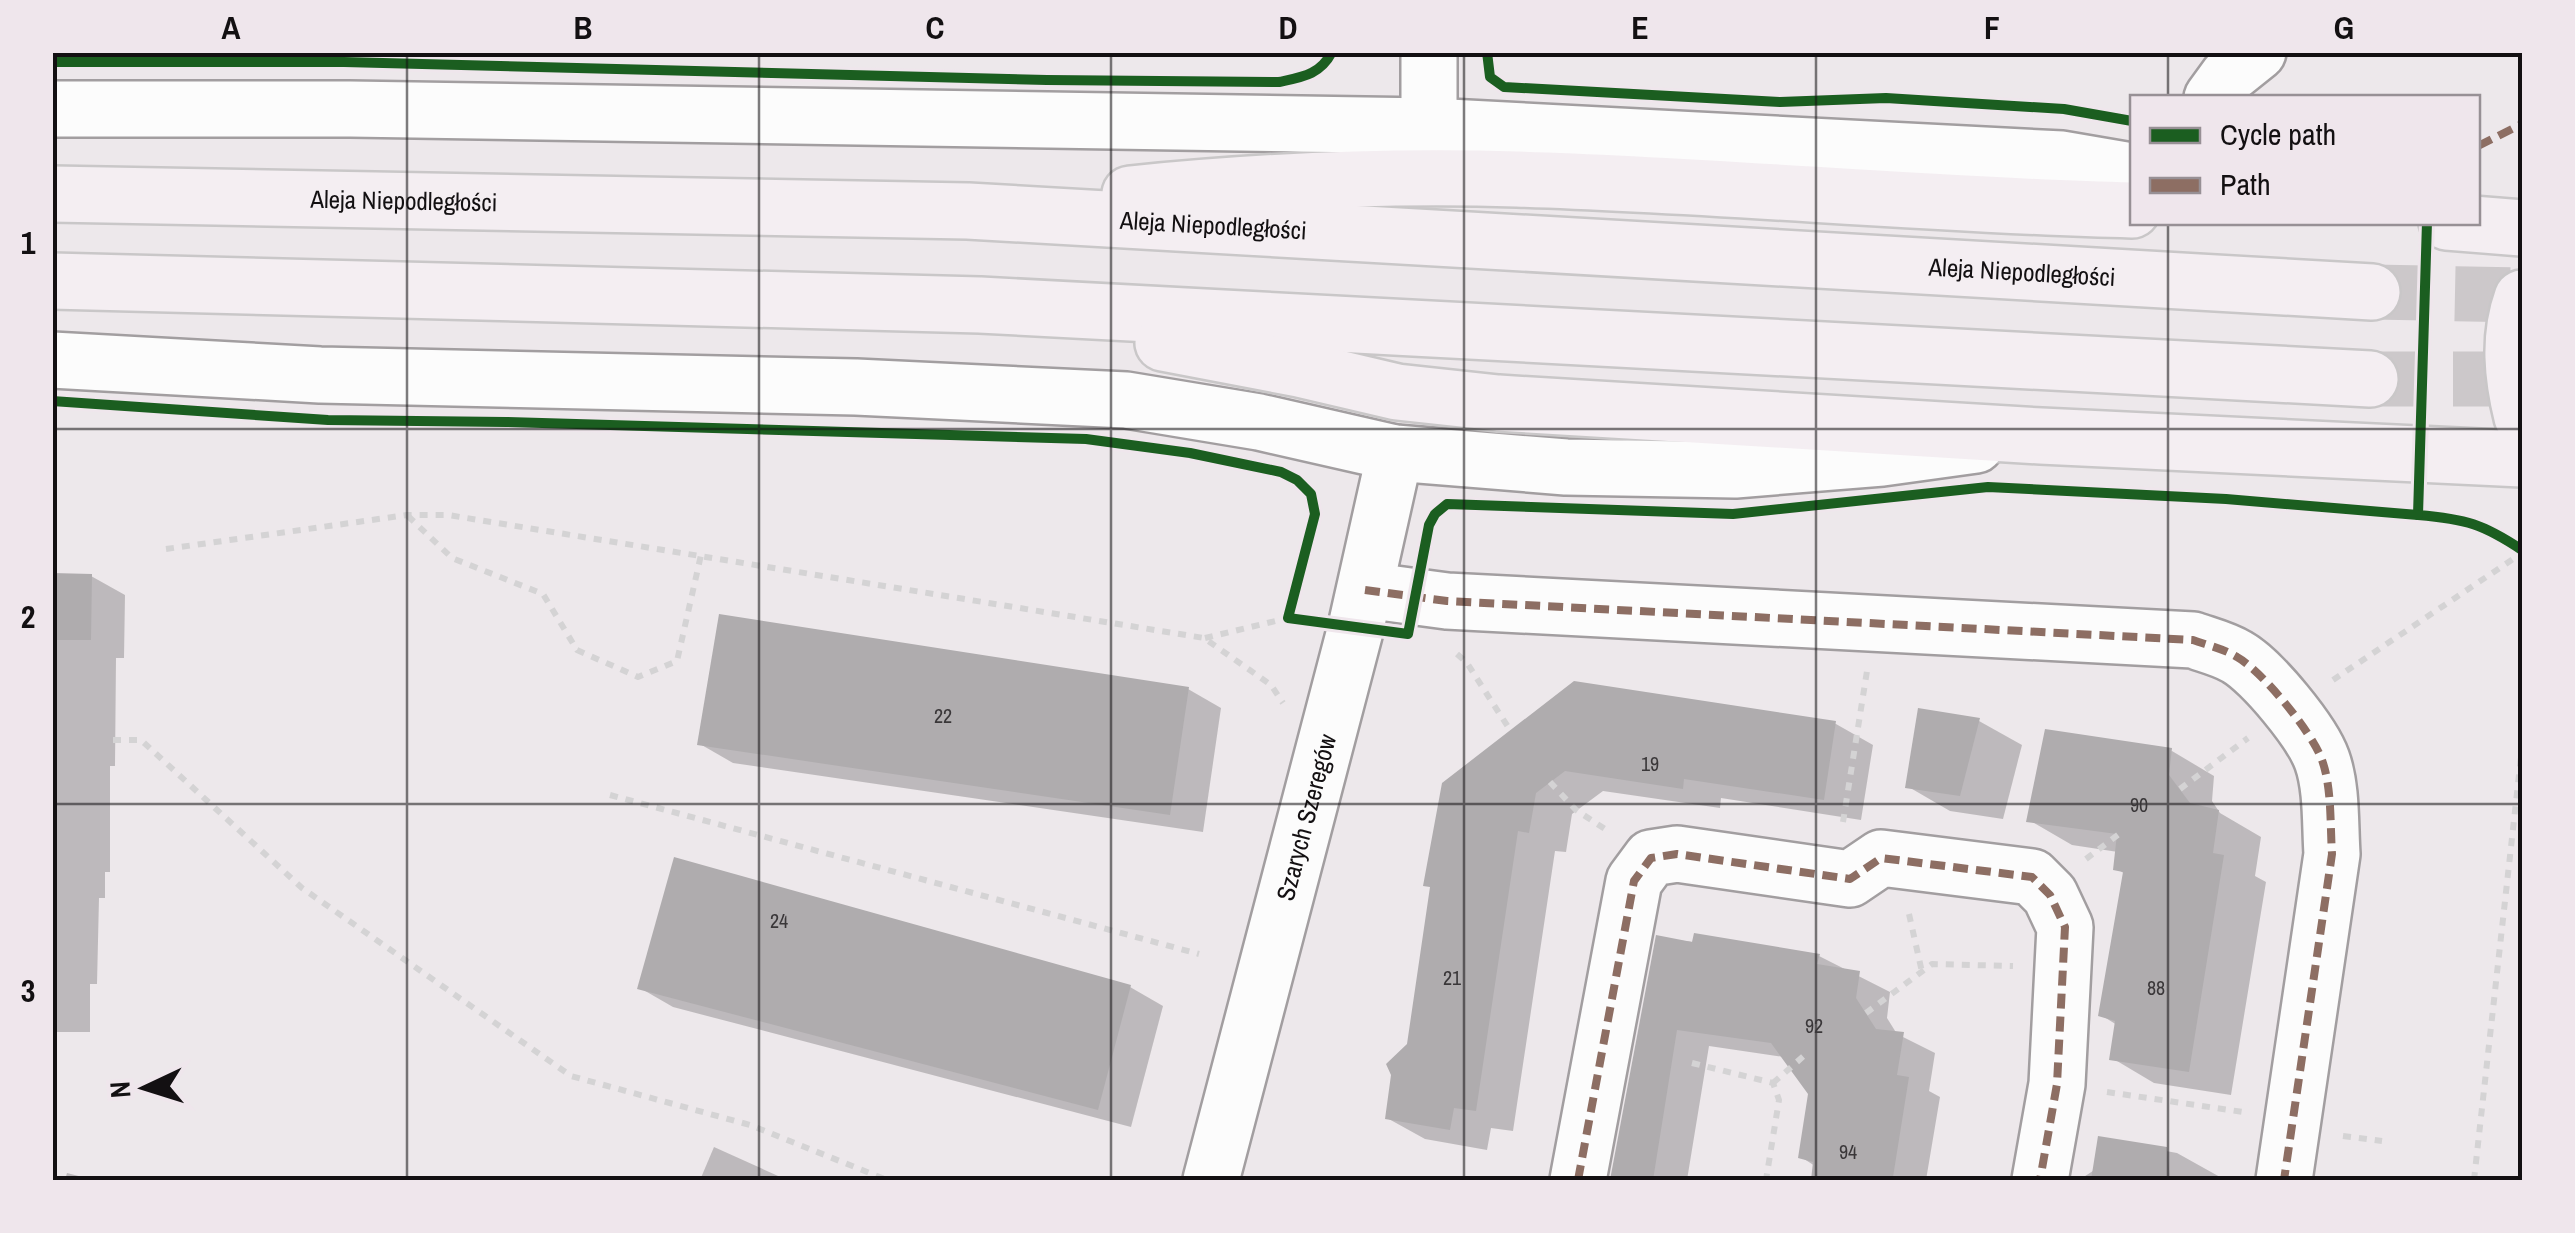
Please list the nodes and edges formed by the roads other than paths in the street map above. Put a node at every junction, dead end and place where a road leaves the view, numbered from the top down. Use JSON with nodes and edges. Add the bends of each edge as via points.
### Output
{"nodes":[{"id":1,"x":1428,"y":52,"type":"edge"},
{"id":2,"x":2258,"y":52,"type":"edge"},
{"id":3,"x":2214,"y":95,"type":"edge"},
{"id":4,"x":52,"y":109,"type":"edge"},
{"id":5,"x":1429,"y":126,"type":"junction"},
{"id":6,"x":2130,"y":171,"type":"edge"},
{"id":7,"x":52,"y":194,"type":"edge"},
{"id":8,"x":2130,"y":210,"type":"edge"},
{"id":9,"x":968,"y":211,"type":"junction"},
{"id":10,"x":2480,"y":225,"type":"edge"},
{"id":11,"x":2522,"y":228,"type":"edge"},
{"id":12,"x":52,"y":281,"type":"edge"},
{"id":13,"x":2372,"y":292,"type":"tunnel mouth"},
{"id":14,"x":2522,"y":298,"type":"edge"},
{"id":15,"x":980,"y":305,"type":"junction"},
{"id":16,"x":52,"y":360,"type":"edge"},
{"id":17,"x":2370,"y":379,"type":"tunnel mouth"},
{"id":18,"x":2522,"y":418,"type":"edge"},
{"id":19,"x":2041,"y":436,"type":"junction"},
{"id":20,"x":1394,"y":454,"type":"junction"},
{"id":21,"x":2522,"y":459,"type":"edge"},
{"id":22,"x":1366,"y":590,"type":"junction"},
{"id":23,"x":1210,"y":1180,"type":"edge"},
{"id":24,"x":1578,"y":1180,"type":"edge"},
{"id":25,"x":2040,"y":1180,"type":"edge"},
{"id":26,"x":2284,"y":1180,"type":"edge"}],
"edges":[{"from":1,"to":5,"type":"street"},
{"from":2,"to":3,"type":"street"},
{"from":4,"to":5,"type":"street"},
{"from":5,"to":6,"type":"street","via":[[2062,159]]},
{"from":7,"to":9,"type":"main road","name":"Aleja Niepodległości"},
{"from":8,"to":9,"type":"main road","via":[[1515,179],[1240,182]]},
{"from":9,"to":13,"type":"main road","name":"Aleja Niepodległości"},
{"from":10,"to":11,"type":"main road"},
{"from":12,"to":15,"type":"main road"},
{"from":14,"to":18,"type":"main road","via":[[2512,367]]},
{"from":15,"to":17,"type":"main road"},
{"from":15,"to":19,"type":"main road","via":[[1397,392]]},
{"from":16,"to":20,"type":"street","via":[[320,375],[1126,400]]},
{"from":19,"to":20,"type":"street","via":[[1735,470]]},
{"from":19,"to":21,"type":"main road"},
{"from":20,"to":22,"type":"street","name":"Szarych Szeregów"},
{"from":22,"to":23,"type":"street","name":"Szarych Szeregów"},
{"from":22,"to":26,"type":"street","via":[[1448,601],[2193,640],[2239,658],[2266,682],[2322,759],[2332,854]]},
{"from":24,"to":25,"type":"street","via":[[1634,882],[1651,858],[1677,854],[1850,880],[1882,858],[2032,877],[2050,895],[2065,927],[2056,1084]]}]}
